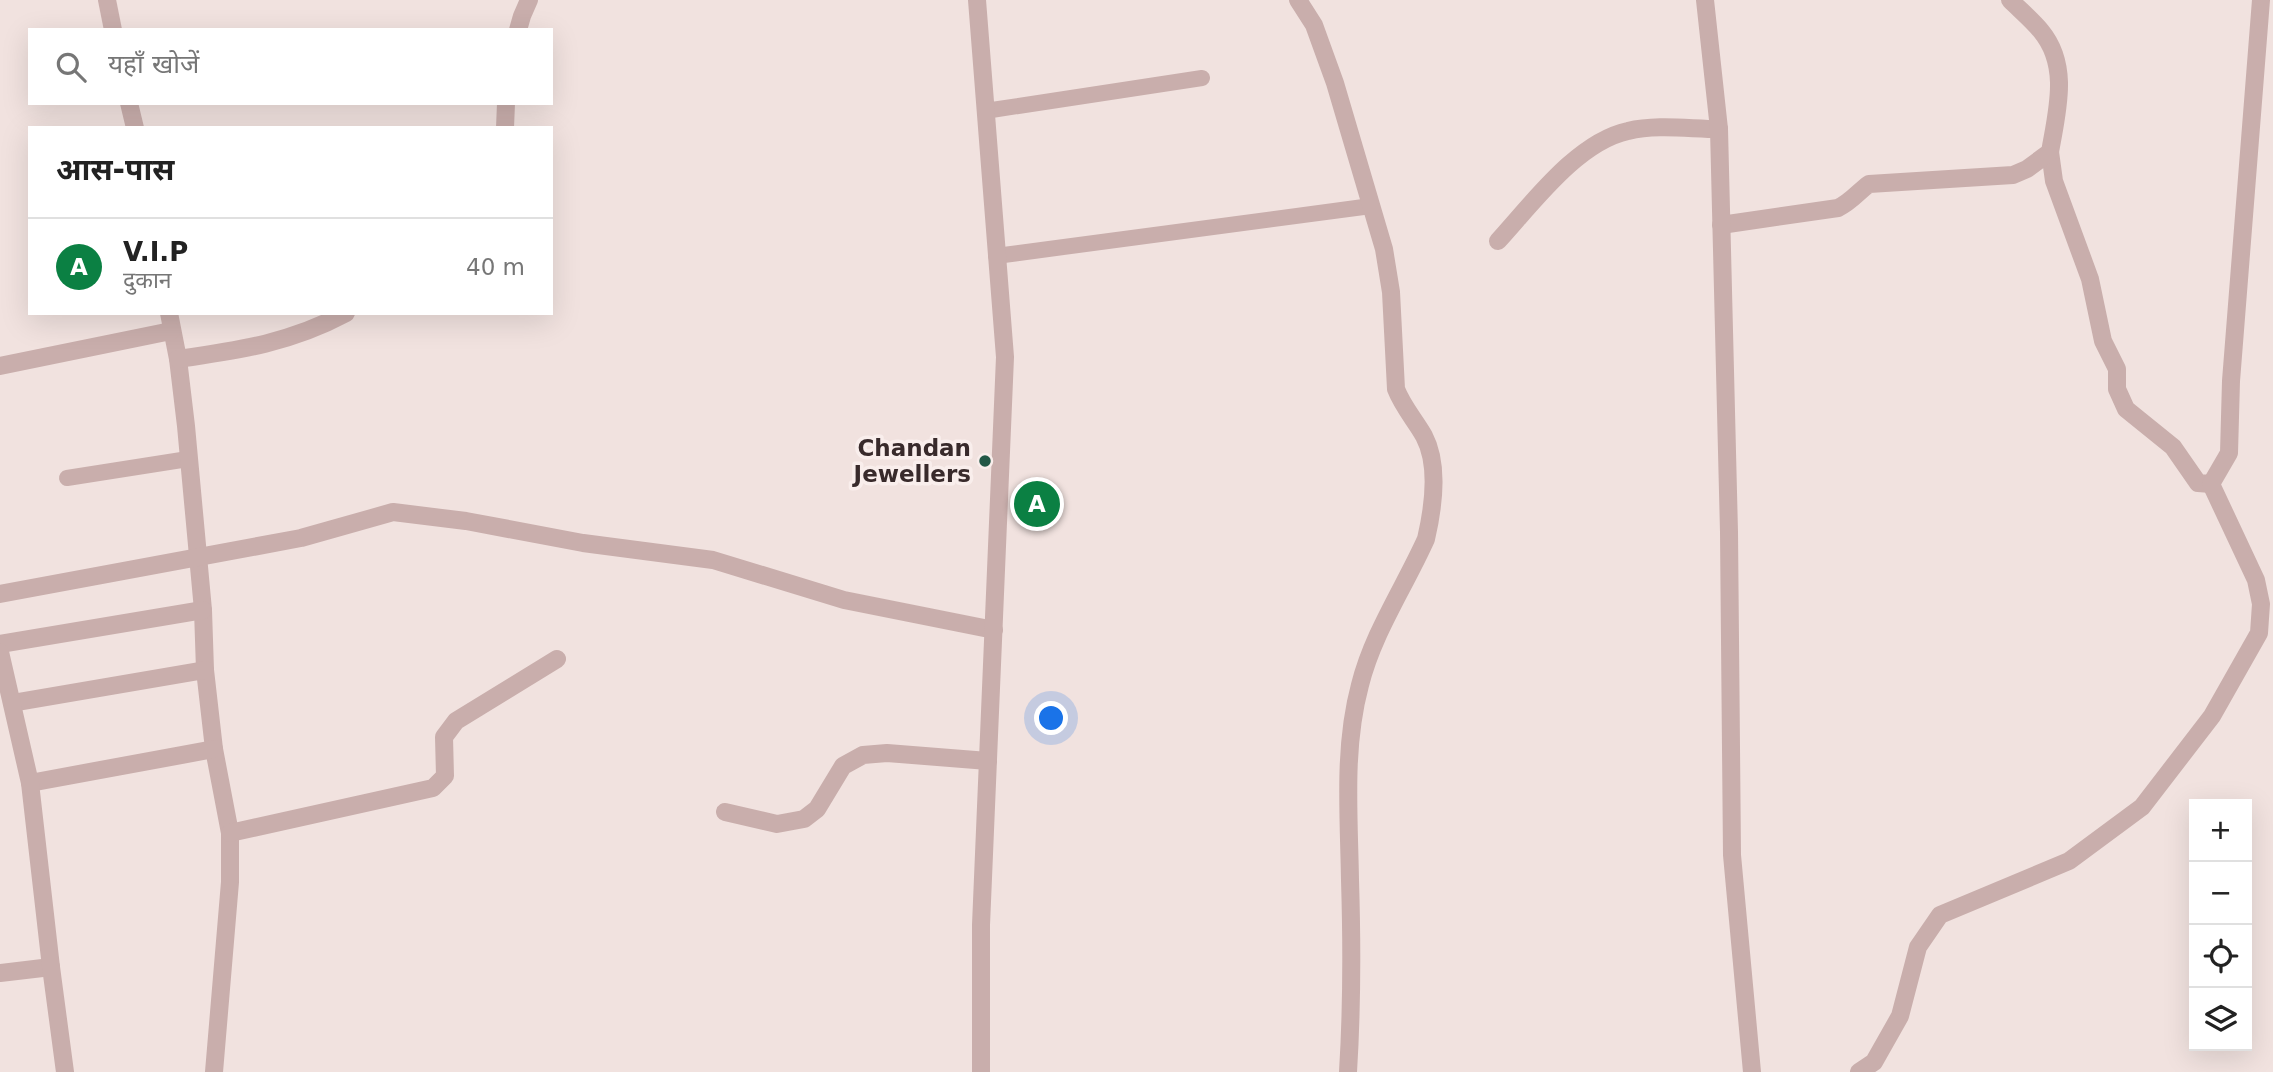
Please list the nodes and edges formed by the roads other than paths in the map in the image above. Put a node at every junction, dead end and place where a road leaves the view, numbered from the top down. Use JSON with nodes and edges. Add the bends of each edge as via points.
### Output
{"nodes":[{"id":1,"x":107,"y":0,"type":"edge"},
{"id":2,"x":529,"y":0,"type":"edge"},
{"id":3,"x":977,"y":0,"type":"edge"},
{"id":4,"x":1298,"y":0,"type":"edge"},
{"id":5,"x":1705,"y":0,"type":"edge"},
{"id":6,"x":2010,"y":0,"type":"edge"},
{"id":7,"x":2261,"y":0,"type":"edge"},
{"id":8,"x":113,"y":28,"type":"edge"},
{"id":9,"x":519,"y":28,"type":"edge"},
{"id":10,"x":2265,"y":55,"type":"edge"},
{"id":11,"x":1202,"y":78,"type":"dead end"},
{"id":12,"x":130,"y":105,"type":"edge"},
{"id":13,"x":506,"y":105,"type":"edge"},
{"id":14,"x":985,"y":111,"type":"junction"},
{"id":15,"x":135,"y":126,"type":"edge"},
{"id":16,"x":505,"y":126,"type":"edge"},
{"id":17,"x":1719,"y":129,"type":"junction"},
{"id":18,"x":2050,"y":152,"type":"junction"},
{"id":19,"x":1371,"y":206,"type":"junction"},
{"id":20,"x":1721,"y":225,"type":"junction"},
{"id":21,"x":1498,"y":241,"type":"dead end"},
{"id":22,"x":996,"y":256,"type":"junction"},
{"id":23,"x":342,"y":315,"type":"edge"},
{"id":24,"x":170,"y":322,"type":"edge"},
{"id":25,"x":178,"y":359,"type":"junction"},
{"id":26,"x":0,"y":366,"type":"edge"},
{"id":27,"x":188,"y":458,"type":"junction"},
{"id":28,"x":67,"y":478,"type":"dead end"},
{"id":29,"x":2211,"y":484,"type":"junction"},
{"id":30,"x":197,"y":559,"type":"junction"},
{"id":31,"x":0,"y":594,"type":"edge"},
{"id":32,"x":203,"y":610,"type":"junction"},
{"id":33,"x":993,"y":630,"type":"junction"},
{"id":34,"x":2266,"y":638,"type":"edge"},
{"id":35,"x":0,"y":644,"type":"edge"},
{"id":36,"x":0,"y":652,"type":"edge"},
{"id":37,"x":557,"y":659,"type":"dead end"},
{"id":38,"x":205,"y":670,"type":"junction"},
{"id":39,"x":12,"y":703,"type":"junction"},
{"id":40,"x":214,"y":749,"type":"junction"},
{"id":41,"x":988,"y":761,"type":"junction"},
{"id":42,"x":30,"y":783,"type":"junction"},
{"id":43,"x":725,"y":812,"type":"dead end"},
{"id":44,"x":230,"y":833,"type":"junction"},
{"id":45,"x":51,"y":967,"type":"junction"},
{"id":46,"x":0,"y":972,"type":"edge"},
{"id":47,"x":65,"y":1072,"type":"edge"},
{"id":48,"x":214,"y":1072,"type":"edge"},
{"id":49,"x":981,"y":1072,"type":"edge"},
{"id":50,"x":1348,"y":1072,"type":"edge"},
{"id":51,"x":1752,"y":1072,"type":"edge"},
{"id":52,"x":1859,"y":1072,"type":"edge"}],
"edges":[{"from":1,"to":8,"type":"street"},
{"from":2,"to":9,"type":"street"},
{"from":3,"to":14,"type":"street"},
{"from":4,"to":19,"type":"street","via":[[1314,25],[1335,83]]},
{"from":5,"to":17,"type":"street"},
{"from":6,"to":18,"type":"street","via":[[2042,32],[2060,74]]},
{"from":7,"to":10,"type":"street"},
{"from":10,"to":29,"type":"street","via":[[2231,381],[2229,453]]},
{"from":11,"to":14,"type":"lane"},
{"from":12,"to":15,"type":"street"},
{"from":13,"to":16,"type":"street"},
{"from":14,"to":22,"type":"street"},
{"from":17,"to":20,"type":"street"},
{"from":17,"to":21,"type":"street","via":[[1649,128],[1605,139],[1563,171]]},
{"from":18,"to":20,"type":"street","via":[[2013,175],[1869,184],[1838,208]]},
{"from":18,"to":29,"type":"street","via":[[2054,181],[2090,279],[2103,341],[2117,369],[2117,389],[2126,409],[2173,447],[2198,483]]},
{"from":19,"to":22,"type":"lane"},
{"from":19,"to":50,"type":"street","via":[[1391,292],[1396,389],[1425,437],[1433,476],[1426,539],[1377,637],[1350,731]]},
{"from":20,"to":51,"type":"street","via":[[1732,855]]},
{"from":22,"to":33,"type":"street","via":[[1004,358]]},
{"from":23,"to":25,"type":"street","via":[[317,329],[261,347]]},
{"from":24,"to":25,"type":"street"},
{"from":24,"to":26,"type":"street"},
{"from":25,"to":27,"type":"street"},
{"from":27,"to":28,"type":"lane"},
{"from":27,"to":30,"type":"street"},
{"from":29,"to":34,"type":"street","via":[[2256,579]]},
{"from":30,"to":31,"type":"street"},
{"from":30,"to":32,"type":"street"},
{"from":30,"to":33,"type":"street","via":[[301,538],[393,512],[713,560],[845,600]]},
{"from":32,"to":35,"type":"street"},
{"from":32,"to":38,"type":"street"},
{"from":33,"to":41,"type":"street"},
{"from":34,"to":52,"type":"street","via":[[2141,807],[2069,861],[1940,915],[1918,947],[1900,1016],[1874,1062]]},
{"from":36,"to":39,"type":"street"},
{"from":37,"to":44,"type":"street","via":[[456,721],[444,737],[445,776],[433,789]]},
{"from":38,"to":39,"type":"street"},
{"from":38,"to":40,"type":"street"},
{"from":39,"to":42,"type":"street"},
{"from":40,"to":42,"type":"street"},
{"from":40,"to":44,"type":"street"},
{"from":41,"to":43,"type":"street","via":[[863,755],[843,766],[817,809],[804,819],[777,824]]},
{"from":41,"to":49,"type":"street"},
{"from":42,"to":45,"type":"street"},
{"from":44,"to":48,"type":"street"},
{"from":45,"to":46,"type":"street"},
{"from":45,"to":47,"type":"street"}]}
